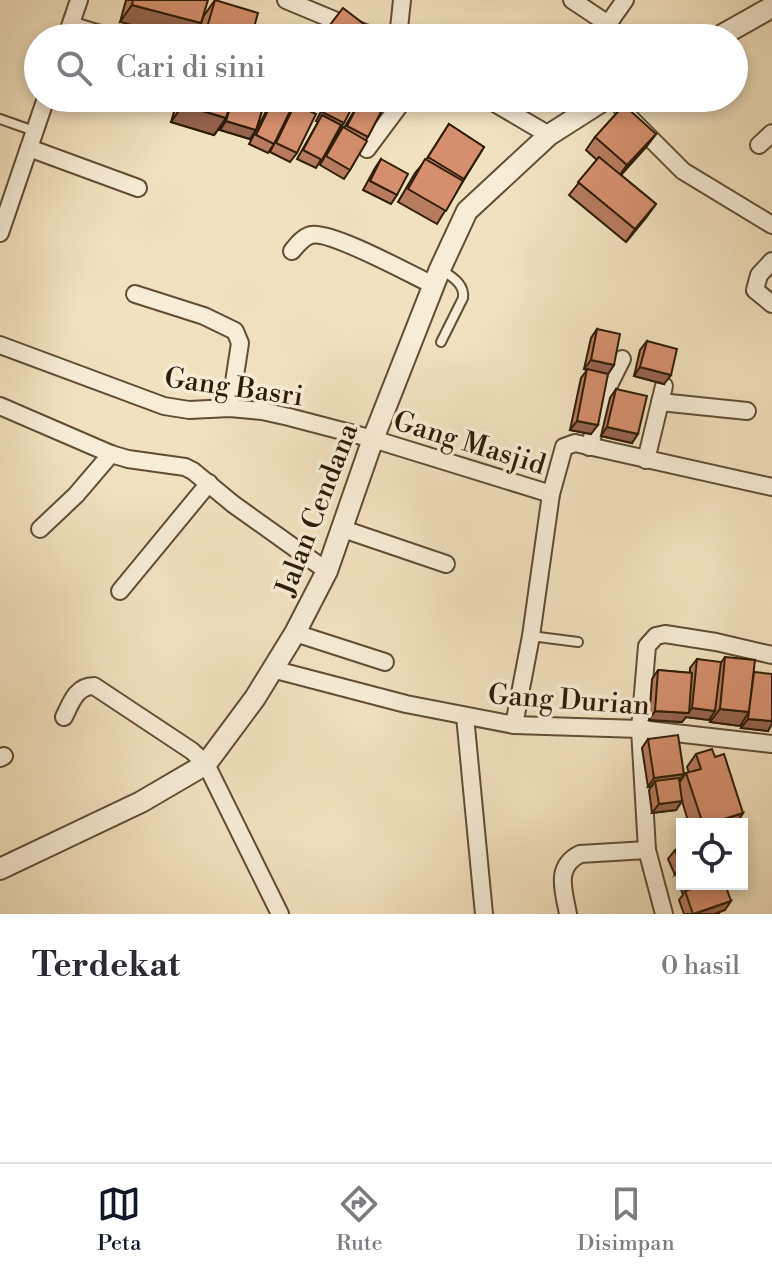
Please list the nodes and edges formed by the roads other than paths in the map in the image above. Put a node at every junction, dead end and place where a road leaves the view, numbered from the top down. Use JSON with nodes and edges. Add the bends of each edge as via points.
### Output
{"nodes":[{"id":1,"x":79,"y":0,"type":"edge"},
{"id":2,"x":286,"y":0,"type":"edge"},
{"id":3,"x":402,"y":0,"type":"edge"},
{"id":4,"x":572,"y":0,"type":"edge"},
{"id":5,"x":625,"y":0,"type":"edge"},
{"id":6,"x":771,"y":9,"type":"edge"},
{"id":7,"x":71,"y":21,"type":"junction"},
{"id":8,"x":70,"y":24,"type":"edge"},
{"id":9,"x":81,"y":24,"type":"edge"},
{"id":10,"x":343,"y":24,"type":"edge"},
{"id":11,"x":399,"y":24,"type":"edge"},
{"id":12,"x":608,"y":24,"type":"joint"},
{"id":13,"x":743,"y":24,"type":"edge"},
{"id":14,"x":41,"y":112,"type":"edge"},
{"id":15,"x":395,"y":112,"type":"edge"},
{"id":16,"x":510,"y":112,"type":"edge"},
{"id":17,"x":585,"y":112,"type":"edge"},
{"id":18,"x":625,"y":112,"type":"edge"},
{"id":19,"x":0,"y":119,"type":"edge"},
{"id":20,"x":35,"y":131,"type":"junction"},
{"id":21,"x":772,"y":133,"type":"edge"},
{"id":22,"x":549,"y":135,"type":"junction"},
{"id":23,"x":759,"y":145,"type":"dead end"},
{"id":24,"x":29,"y":148,"type":"junction"},
{"id":25,"x":367,"y":149,"type":"edge"},
{"id":26,"x":138,"y":188,"type":"dead end"},
{"id":27,"x":772,"y":225,"type":"edge"},
{"id":28,"x":0,"y":233,"type":"edge"},
{"id":29,"x":292,"y":251,"type":"dead end"},
{"id":30,"x":772,"y":261,"type":"edge"},
{"id":31,"x":436,"y":277,"type":"junction"},
{"id":32,"x":135,"y":294,"type":"dead end"},
{"id":33,"x":772,"y":304,"type":"edge"},
{"id":34,"x":441,"y":342,"type":"dead end"},
{"id":35,"x":0,"y":345,"type":"edge"},
{"id":36,"x":622,"y":359,"type":"dead end"},
{"id":37,"x":0,"y":406,"type":"edge"},
{"id":38,"x":230,"y":408,"type":"junction"},
{"id":39,"x":747,"y":411,"type":"dead end"},
{"id":40,"x":373,"y":439,"type":"junction"},
{"id":41,"x":589,"y":447,"type":"junction"},
{"id":42,"x":111,"y":454,"type":"junction"},
{"id":43,"x":646,"y":460,"type":"junction"},
{"id":44,"x":209,"y":483,"type":"junction"},
{"id":45,"x":772,"y":487,"type":"edge"},
{"id":46,"x":551,"y":494,"type":"junction"},
{"id":47,"x":40,"y":529,"type":"dead end"},
{"id":48,"x":343,"y":529,"type":"junction"},
{"id":49,"x":446,"y":564,"type":"dead end"},
{"id":50,"x":327,"y":571,"type":"junction"},
{"id":51,"x":120,"y":591,"type":"dead end"},
{"id":52,"x":295,"y":633,"type":"junction"},
{"id":53,"x":531,"y":636,"type":"junction"},
{"id":54,"x":578,"y":642,"type":"dead end"},
{"id":55,"x":772,"y":655,"type":"edge"},
{"id":56,"x":385,"y":662,"type":"dead end"},
{"id":57,"x":272,"y":669,"type":"junction"},
{"id":58,"x":465,"y":716,"type":"junction"},
{"id":59,"x":64,"y":717,"type":"dead end"},
{"id":60,"x":514,"y":725,"type":"junction"},
{"id":61,"x":640,"y":729,"type":"junction"},
{"id":62,"x":772,"y":744,"type":"edge"},
{"id":63,"x":206,"y":764,"type":"junction"},
{"id":64,"x":647,"y":850,"type":"junction"},
{"id":65,"x":0,"y":869,"type":"edge"},
{"id":66,"x":280,"y":914,"type":"edge"},
{"id":67,"x":484,"y":914,"type":"edge"},
{"id":68,"x":568,"y":914,"type":"edge"},
{"id":69,"x":664,"y":914,"type":"edge"}],
"edges":[{"from":1,"to":7,"type":"street"},
{"from":2,"to":10,"type":"street"},
{"from":3,"to":11,"type":"street"},
{"from":4,"to":12,"type":"street"},
{"from":5,"to":12,"type":"street"},
{"from":6,"to":13,"type":"street"},
{"from":7,"to":8,"type":"street"},
{"from":7,"to":9,"type":"lane"},
{"from":14,"to":20,"type":"street"},
{"from":15,"to":25,"type":"street"},
{"from":16,"to":22,"type":"street"},
{"from":17,"to":22,"type":"street","name":"Jalan Cendana"},
{"from":18,"to":27,"type":"street","via":[[683,171]]},
{"from":19,"to":20,"type":"lane"},
{"from":20,"to":24,"type":"street"},
{"from":21,"to":23,"type":"street"},
{"from":22,"to":31,"type":"street","name":"Jalan Cendana","via":[[467,211]]},
{"from":24,"to":26,"type":"street"},
{"from":24,"to":28,"type":"street"},
{"from":29,"to":31,"type":"street","via":[[306,237],[319,234]]},
{"from":30,"to":33,"type":"street","via":[[759,275],[755,290]]},
{"from":31,"to":34,"type":"lane","via":[[464,291]]},
{"from":31,"to":40,"type":"street","name":"Jalan Cendana"},
{"from":32,"to":38,"type":"street","via":[[235,331],[240,343]]},
{"from":35,"to":38,"type":"street","name":"Gang Basri","via":[[164,406]]},
{"from":36,"to":41,"type":"street"},
{"from":37,"to":42,"type":"street"},
{"from":38,"to":40,"type":"street","name":"Gang Basri"},
{"from":39,"to":43,"type":"street","via":[[662,394]]},
{"from":40,"to":46,"type":"street","name":"Gang Masjid"},
{"from":40,"to":48,"type":"street","name":"Jalan Cendana"},
{"from":41,"to":43,"type":"street"},
{"from":41,"to":46,"type":"street","via":[[564,447]]},
{"from":42,"to":44,"type":"street","via":[[185,467]]},
{"from":42,"to":47,"type":"street"},
{"from":43,"to":45,"type":"street"},
{"from":44,"to":50,"type":"street"},
{"from":44,"to":51,"type":"street"},
{"from":46,"to":53,"type":"street"},
{"from":48,"to":49,"type":"street"},
{"from":48,"to":50,"type":"street","name":"Jalan Cendana"},
{"from":50,"to":52,"type":"street","name":"Jalan Cendana"},
{"from":52,"to":56,"type":"street"},
{"from":52,"to":57,"type":"street","name":"Jalan Cendana"},
{"from":53,"to":54,"type":"lane"},
{"from":53,"to":60,"type":"street"},
{"from":55,"to":61,"type":"street","via":[[659,635],[646,652]]},
{"from":57,"to":58,"type":"street","name":"Gang Durian"},
{"from":57,"to":63,"type":"street","name":"Jalan Cendana"},
{"from":58,"to":60,"type":"street","name":"Gang Durian"},
{"from":58,"to":67,"type":"street"},
{"from":59,"to":63,"type":"street","via":[[78,692],[94,686]]},
{"from":60,"to":61,"type":"street","name":"Gang Durian"},
{"from":61,"to":62,"type":"street","name":"Gang Durian"},
{"from":61,"to":64,"type":"street"},
{"from":63,"to":65,"type":"street","name":"Jalan Cendana","via":[[141,802]]},
{"from":63,"to":66,"type":"street"},
{"from":64,"to":68,"type":"street","via":[[575,856],[563,870]]},
{"from":64,"to":69,"type":"street"}]}
